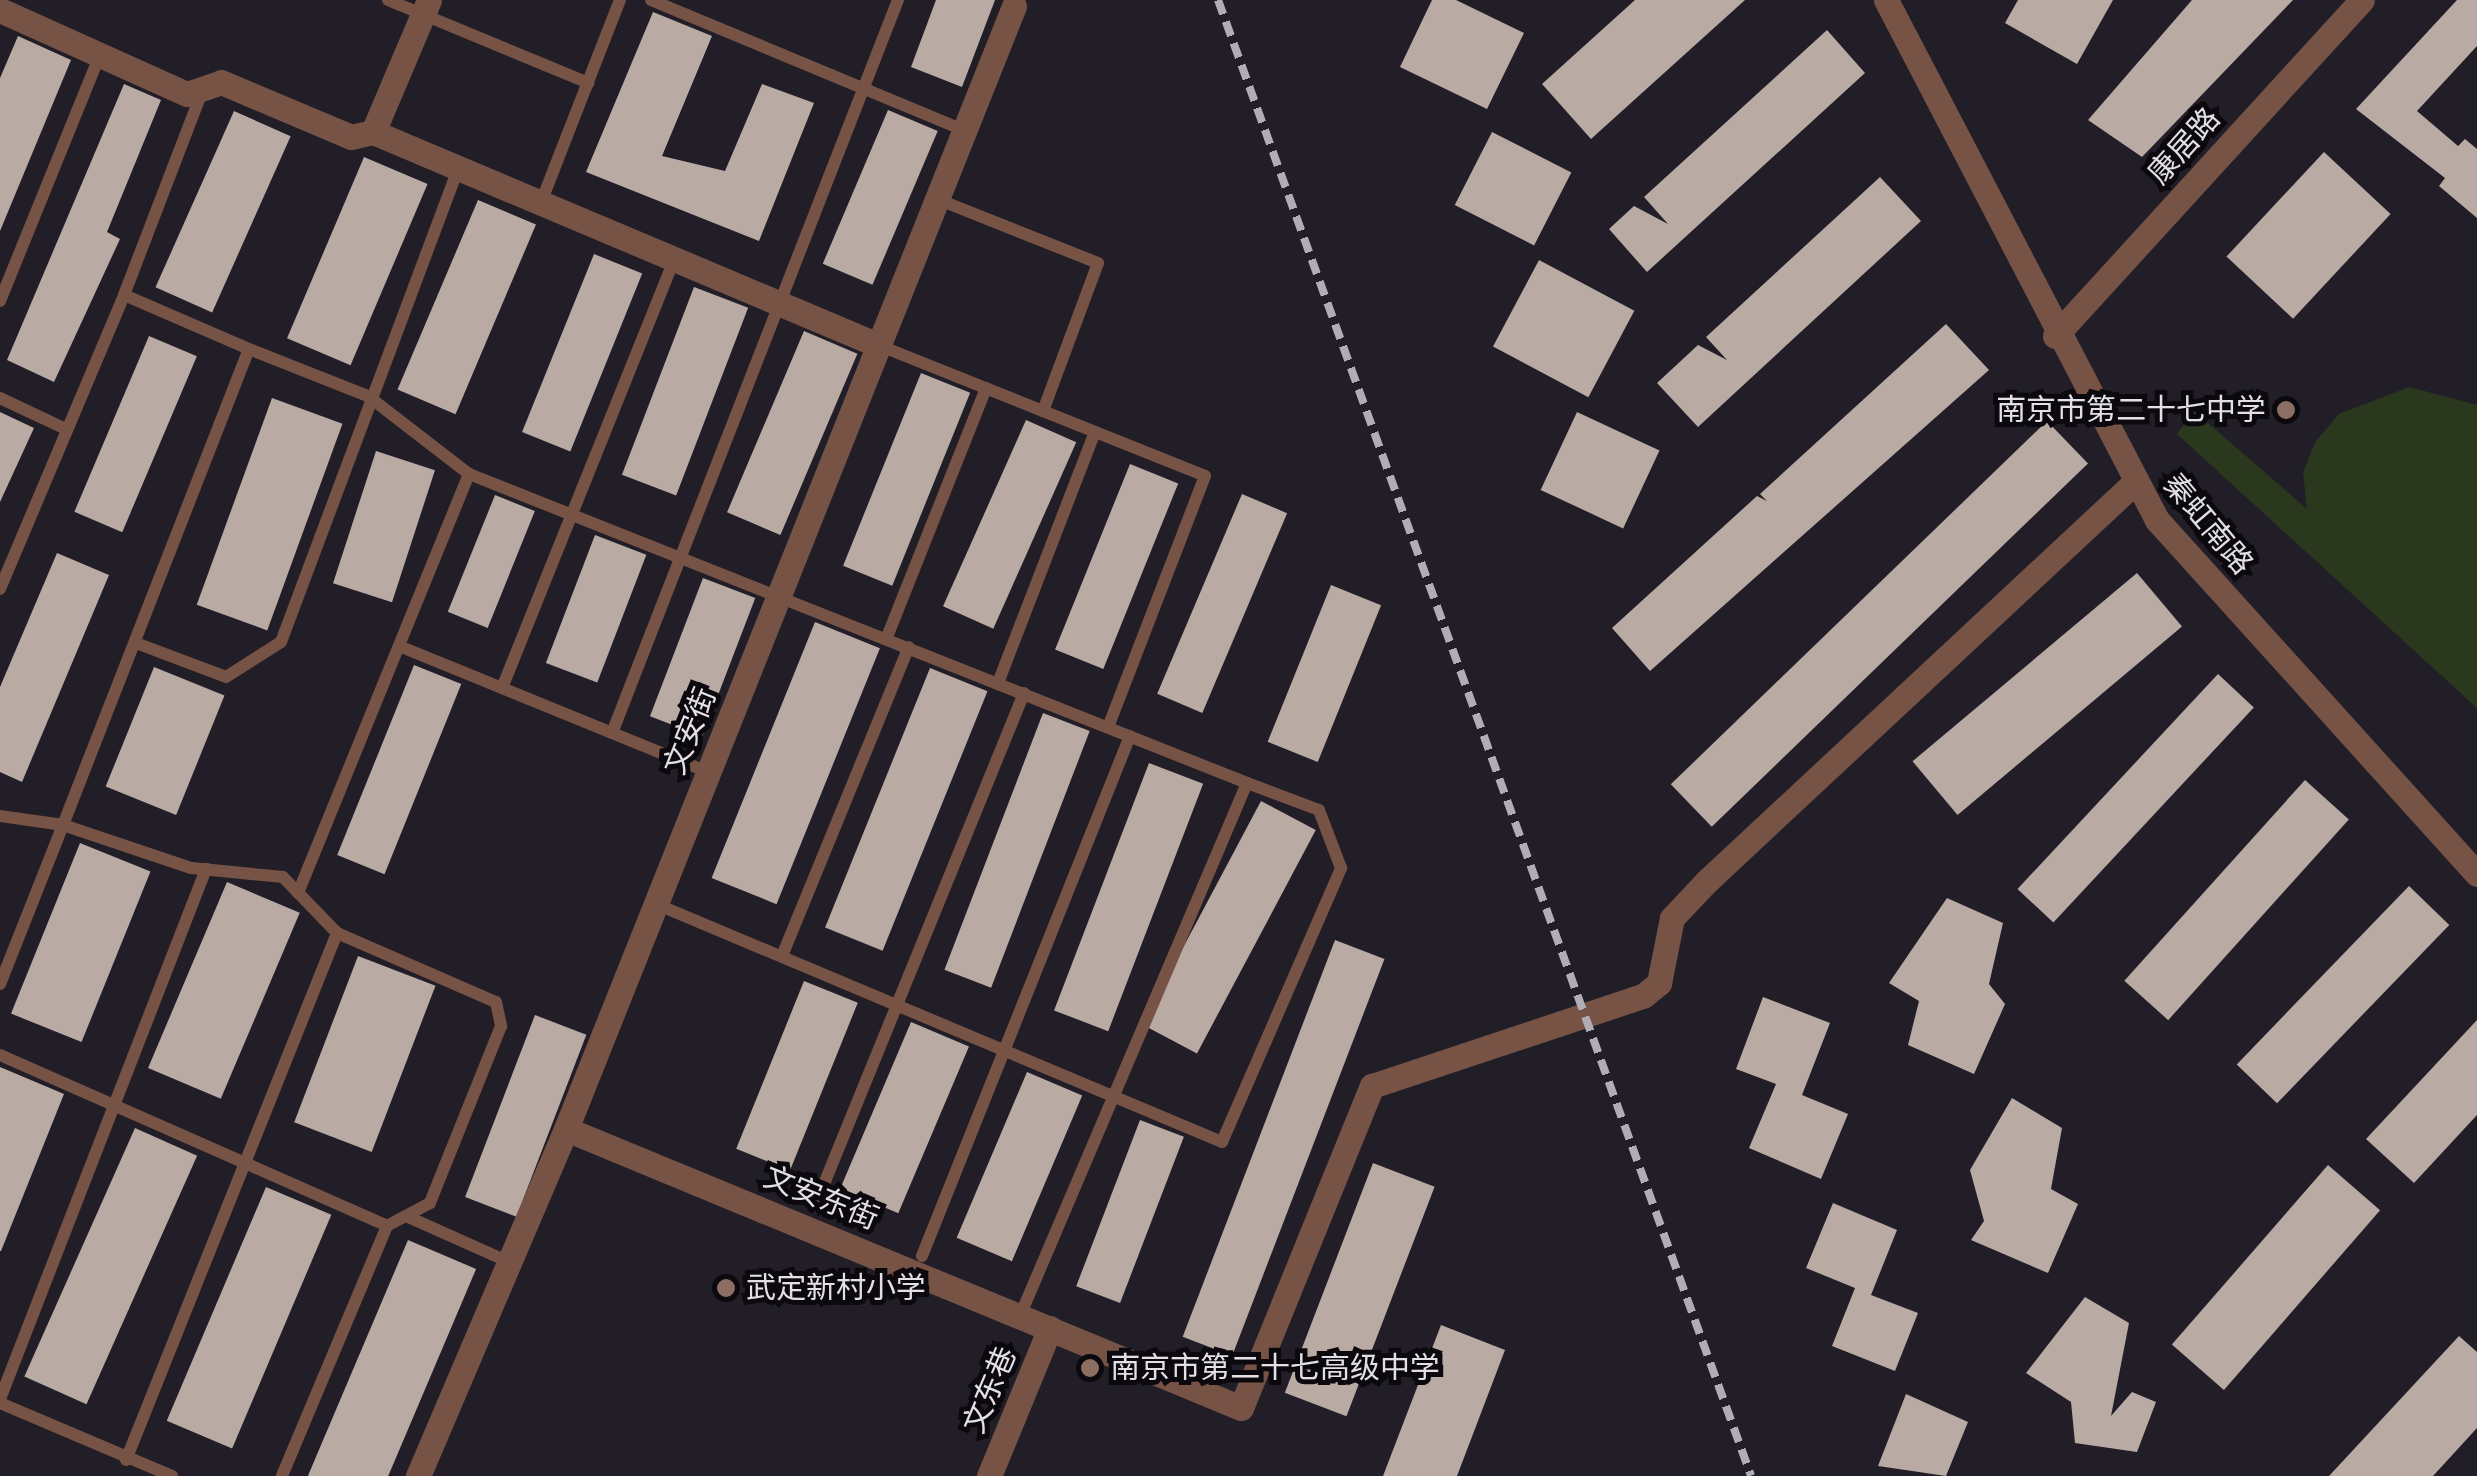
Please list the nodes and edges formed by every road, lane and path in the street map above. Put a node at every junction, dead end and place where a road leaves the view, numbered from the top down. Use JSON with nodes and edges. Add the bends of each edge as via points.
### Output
{"nodes":[{"id":1,"x":388,"y":0,"type":"edge"},
{"id":2,"x":620,"y":0,"type":"edge"},
{"id":3,"x":652,"y":0,"type":"edge"},
{"id":4,"x":898,"y":0,"type":"edge"},
{"id":5,"x":1886,"y":0,"type":"edge"},
{"id":6,"x":2362,"y":0,"type":"edge"},
{"id":7,"x":1014,"y":6,"type":"dead end"},
{"id":8,"x":427,"y":7,"type":"edge"},
{"id":9,"x":0,"y":12,"type":"edge"},
{"id":10,"x":100,"y":55,"type":"junction"},
{"id":11,"x":588,"y":82,"type":"junction"},
{"id":12,"x":204,"y":88,"type":"junction"},
{"id":13,"x":862,"y":89,"type":"junction"},
{"id":14,"x":964,"y":130,"type":"junction"},
{"id":15,"x":373,"y":132,"type":"junction"},
{"id":16,"x":458,"y":169,"type":"junction"},
{"id":17,"x":936,"y":199,"type":"junction"},
{"id":18,"x":540,"y":204,"type":"junction"},
{"id":19,"x":673,"y":262,"type":"junction"},
{"id":20,"x":124,"y":295,"type":"junction"},
{"id":21,"x":0,"y":301,"type":"edge"},
{"id":22,"x":775,"y":306,"type":"junction"},
{"id":23,"x":2055,"y":336,"type":"junction"},
{"id":24,"x":878,"y":345,"type":"junction"},
{"id":25,"x":248,"y":349,"type":"junction"},
{"id":26,"x":986,"y":388,"type":"junction"},
{"id":27,"x":368,"y":396,"type":"junction"},
{"id":28,"x":0,"y":398,"type":"edge"},
{"id":29,"x":1042,"y":411,"type":"junction"},
{"id":30,"x":66,"y":429,"type":"junction"},
{"id":31,"x":1095,"y":432,"type":"junction"},
{"id":32,"x":469,"y":474,"type":"junction"},
{"id":33,"x":2134,"y":483,"type":"junction"},
{"id":34,"x":571,"y":515,"type":"junction"},
{"id":35,"x":681,"y":557,"type":"junction"},
{"id":36,"x":0,"y":589,"type":"edge"},
{"id":37,"x":779,"y":594,"type":"junction"},
{"id":38,"x":887,"y":638,"type":"junction"},
{"id":39,"x":136,"y":643,"type":"junction"},
{"id":40,"x":399,"y":646,"type":"junction"},
{"id":41,"x":909,"y":646,"type":"junction"},
{"id":42,"x":998,"y":683,"type":"junction"},
{"id":43,"x":502,"y":688,"type":"junction"},
{"id":44,"x":1024,"y":693,"type":"junction"},
{"id":45,"x":1108,"y":728,"type":"junction"},
{"id":46,"x":612,"y":733,"type":"junction"},
{"id":47,"x":1130,"y":736,"type":"junction"},
{"id":48,"x":708,"y":772,"type":"junction"},
{"id":49,"x":1247,"y":784,"type":"junction"},
{"id":50,"x":0,"y":816,"type":"edge"},
{"id":51,"x":63,"y":825,"type":"junction"},
{"id":52,"x":206,"y":870,"type":"junction"},
{"id":53,"x":2477,"y":874,"type":"edge"},
{"id":54,"x":298,"y":893,"type":"junction"},
{"id":55,"x":656,"y":904,"type":"junction"},
{"id":56,"x":338,"y":933,"type":"junction"},
{"id":57,"x":782,"y":956,"type":"junction"},
{"id":58,"x":0,"y":984,"type":"edge"},
{"id":59,"x":892,"y":1003,"type":"junction"},
{"id":60,"x":1005,"y":1050,"type":"junction"},
{"id":61,"x":0,"y":1055,"type":"edge"},
{"id":62,"x":1114,"y":1095,"type":"junction"},
{"id":63,"x":116,"y":1102,"type":"junction"},
{"id":64,"x":566,"y":1128,"type":"junction"},
{"id":65,"x":247,"y":1160,"type":"junction"},
{"id":66,"x":815,"y":1206,"type":"dead end"},
{"id":67,"x":406,"y":1216,"type":"junction"},
{"id":68,"x":387,"y":1226,"type":"junction"},
{"id":69,"x":922,"y":1256,"type":"dead end"},
{"id":70,"x":509,"y":1262,"type":"junction"},
{"id":71,"x":1020,"y":1316,"type":"junction"},
{"id":72,"x":1050,"y":1328,"type":"junction"},
{"id":73,"x":0,"y":1401,"type":"edge"},
{"id":74,"x":126,"y":1460,"type":"junction"},
{"id":75,"x":169,"y":1475,"type":"edge"},
{"id":76,"x":282,"y":1476,"type":"edge"},
{"id":77,"x":418,"y":1476,"type":"edge"},
{"id":78,"x":988,"y":1476,"type":"edge"}],
"edges":[{"from":1,"to":8,"type":"lane"},
{"from":2,"to":11,"type":"lane"},
{"from":3,"to":13,"type":"lane"},
{"from":4,"to":13,"type":"lane"},
{"from":5,"to":23,"type":"street","name":"秦虹南路"},
{"from":6,"to":23,"type":"street","name":"康居路"},
{"from":7,"to":14,"type":"street","name":"文安街"},
{"from":8,"to":11,"type":"lane"},
{"from":8,"to":15,"type":"street"},
{"from":9,"to":10,"type":"street"},
{"from":10,"to":12,"type":"street","via":[[187,94]]},
{"from":10,"to":21,"type":"lane"},
{"from":11,"to":18,"type":"lane"},
{"from":12,"to":15,"type":"street","via":[[221,82],[351,137]]},
{"from":12,"to":20,"type":"lane"},
{"from":13,"to":14,"type":"lane"},
{"from":13,"to":22,"type":"lane"},
{"from":14,"to":17,"type":"street","name":"文安街"},
{"from":15,"to":16,"type":"street"},
{"from":16,"to":18,"type":"street"},
{"from":16,"to":27,"type":"lane"},
{"from":17,"to":24,"type":"street","name":"文安街"},
{"from":17,"to":29,"type":"lane","via":[[1098,263]]},
{"from":18,"to":19,"type":"street"},
{"from":19,"to":22,"type":"street"},
{"from":19,"to":34,"type":"lane"},
{"from":20,"to":25,"type":"lane"},
{"from":20,"to":30,"type":"lane"},
{"from":22,"to":24,"type":"street"},
{"from":22,"to":35,"type":"lane"},
{"from":23,"to":33,"type":"street","name":"秦虹南路"},
{"from":24,"to":26,"type":"lane"},
{"from":24,"to":37,"type":"street","name":"文安街"},
{"from":25,"to":27,"type":"lane"},
{"from":25,"to":39,"type":"lane"},
{"from":26,"to":29,"type":"lane"},
{"from":26,"to":38,"type":"lane"},
{"from":27,"to":32,"type":"lane"},
{"from":27,"to":39,"type":"lane","via":[[282,642],[226,678]]},
{"from":28,"to":30,"type":"lane"},
{"from":29,"to":31,"type":"lane"},
{"from":30,"to":36,"type":"lane"},
{"from":31,"to":42,"type":"lane"},
{"from":31,"to":45,"type":"lane","via":[[1206,476]]},
{"from":32,"to":34,"type":"lane"},
{"from":32,"to":40,"type":"lane"},
{"from":33,"to":53,"type":"street","name":"秦虹南路"},
{"from":33,"to":72,"type":"street","name":"文安东街","via":[[1672,918],[1651,990],[1372,1086],[1241,1408]]},
{"from":34,"to":35,"type":"lane"},
{"from":34,"to":43,"type":"lane"},
{"from":35,"to":37,"type":"lane"},
{"from":35,"to":46,"type":"lane"},
{"from":37,"to":38,"type":"lane"},
{"from":37,"to":48,"type":"street","name":"文安街"},
{"from":38,"to":41,"type":"lane"},
{"from":39,"to":51,"type":"lane"},
{"from":40,"to":43,"type":"lane"},
{"from":40,"to":54,"type":"lane"},
{"from":41,"to":42,"type":"lane"},
{"from":41,"to":57,"type":"lane"},
{"from":42,"to":44,"type":"lane"},
{"from":43,"to":46,"type":"lane"},
{"from":44,"to":45,"type":"lane"},
{"from":44,"to":59,"type":"lane"},
{"from":45,"to":47,"type":"lane"},
{"from":46,"to":48,"type":"lane"},
{"from":47,"to":49,"type":"lane"},
{"from":47,"to":60,"type":"lane"},
{"from":48,"to":55,"type":"street","name":"文安街"},
{"from":49,"to":62,"type":"lane"},
{"from":49,"to":62,"type":"lane","via":[[1320,810],[1341,868],[1222,1142]]},
{"from":50,"to":51,"type":"lane"},
{"from":51,"to":52,"type":"lane"},
{"from":51,"to":58,"type":"lane"},
{"from":52,"to":54,"type":"lane","via":[[284,876]]},
{"from":52,"to":63,"type":"lane"},
{"from":54,"to":56,"type":"lane"},
{"from":55,"to":57,"type":"lane"},
{"from":55,"to":64,"type":"street","name":"文安街"},
{"from":56,"to":65,"type":"lane"},
{"from":56,"to":67,"type":"lane","via":[[496,1002],[501,1026],[430,1203]]},
{"from":57,"to":59,"type":"lane"},
{"from":59,"to":60,"type":"lane"},
{"from":59,"to":66,"type":"lane"},
{"from":60,"to":62,"type":"lane"},
{"from":60,"to":69,"type":"lane"},
{"from":61,"to":63,"type":"lane"},
{"from":62,"to":71,"type":"lane"},
{"from":63,"to":65,"type":"lane"},
{"from":63,"to":73,"type":"lane"},
{"from":64,"to":70,"type":"street","name":"文安街"},
{"from":64,"to":71,"type":"street","name":"文安东街"},
{"from":65,"to":68,"type":"lane"},
{"from":65,"to":74,"type":"lane"},
{"from":67,"to":68,"type":"lane"},
{"from":67,"to":70,"type":"lane"},
{"from":68,"to":76,"type":"lane"},
{"from":70,"to":77,"type":"street","name":"文安街"},
{"from":71,"to":72,"type":"street","name":"文安东街"},
{"from":72,"to":78,"type":"street","name":"文东巷"},
{"from":73,"to":74,"type":"lane"},
{"from":74,"to":75,"type":"lane"}]}
